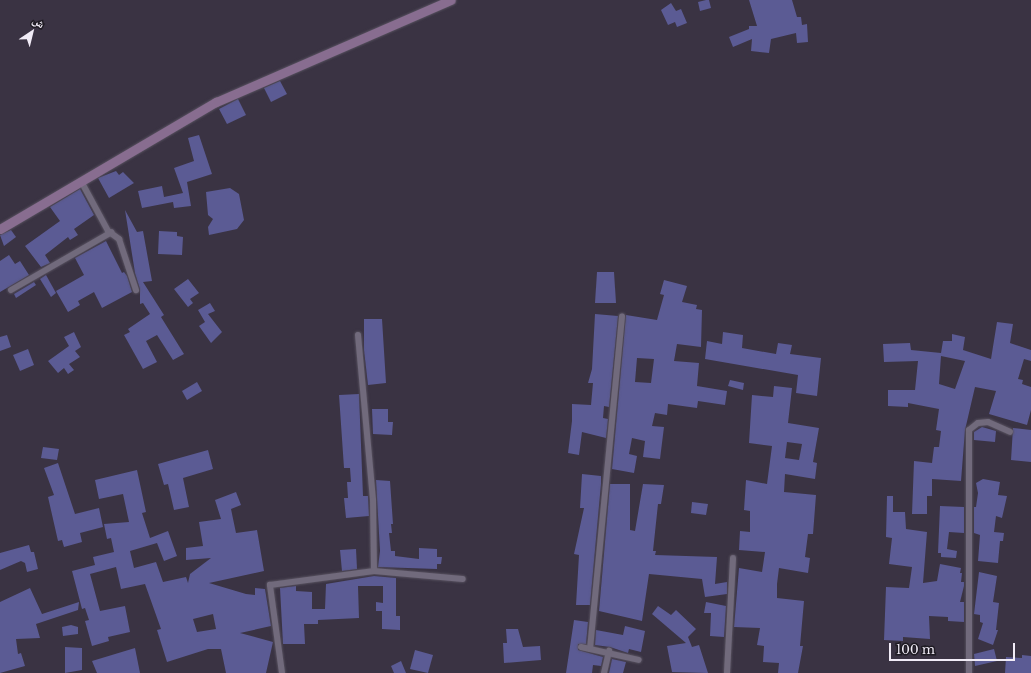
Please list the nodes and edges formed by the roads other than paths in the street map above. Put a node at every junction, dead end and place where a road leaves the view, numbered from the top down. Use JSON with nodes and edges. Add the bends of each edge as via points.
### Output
{"nodes":[{"id":1,"x":451,"y":0,"type":"edge"},
{"id":2,"x":81,"y":181,"type":"junction"},
{"id":3,"x":0,"y":229,"type":"edge"},
{"id":4,"x":112,"y":232,"type":"junction"},
{"id":5,"x":11,"y":290,"type":"dead end"},
{"id":6,"x":136,"y":290,"type":"dead end"},
{"id":7,"x":622,"y":317,"type":"dead end"},
{"id":8,"x":358,"y":335,"type":"dead end"},
{"id":9,"x":1010,"y":432,"type":"dead end"},
{"id":10,"x":733,"y":558,"type":"dead end"},
{"id":11,"x":374,"y":571,"type":"junction"},
{"id":12,"x":463,"y":579,"type":"dead end"},
{"id":13,"x":581,"y":647,"type":"dead end"},
{"id":14,"x":590,"y":649,"type":"junction"},
{"id":15,"x":609,"y":652,"type":"junction"},
{"id":16,"x":639,"y":660,"type":"dead end"},
{"id":17,"x":282,"y":673,"type":"edge"},
{"id":18,"x":604,"y":673,"type":"edge"},
{"id":19,"x":727,"y":673,"type":"edge"},
{"id":20,"x":969,"y":673,"type":"edge"}],
"edges":[{"from":1,"to":2,"type":"main road","via":[[216,102]]},
{"from":2,"to":3,"type":"main road"},
{"from":2,"to":4,"type":"street","via":[[108,231]]},
{"from":4,"to":5,"type":"street"},
{"from":4,"to":6,"type":"street","via":[[119,239]]},
{"from":7,"to":14,"type":"street"},
{"from":8,"to":11,"type":"street","via":[[373,500]]},
{"from":9,"to":20,"type":"street","via":[[988,422],[978,423],[969,430]]},
{"from":10,"to":19,"type":"street"},
{"from":11,"to":12,"type":"street"},
{"from":11,"to":17,"type":"street","via":[[270,585]]},
{"from":13,"to":14,"type":"street"},
{"from":14,"to":15,"type":"street"},
{"from":15,"to":16,"type":"street"},
{"from":15,"to":18,"type":"street"}]}
